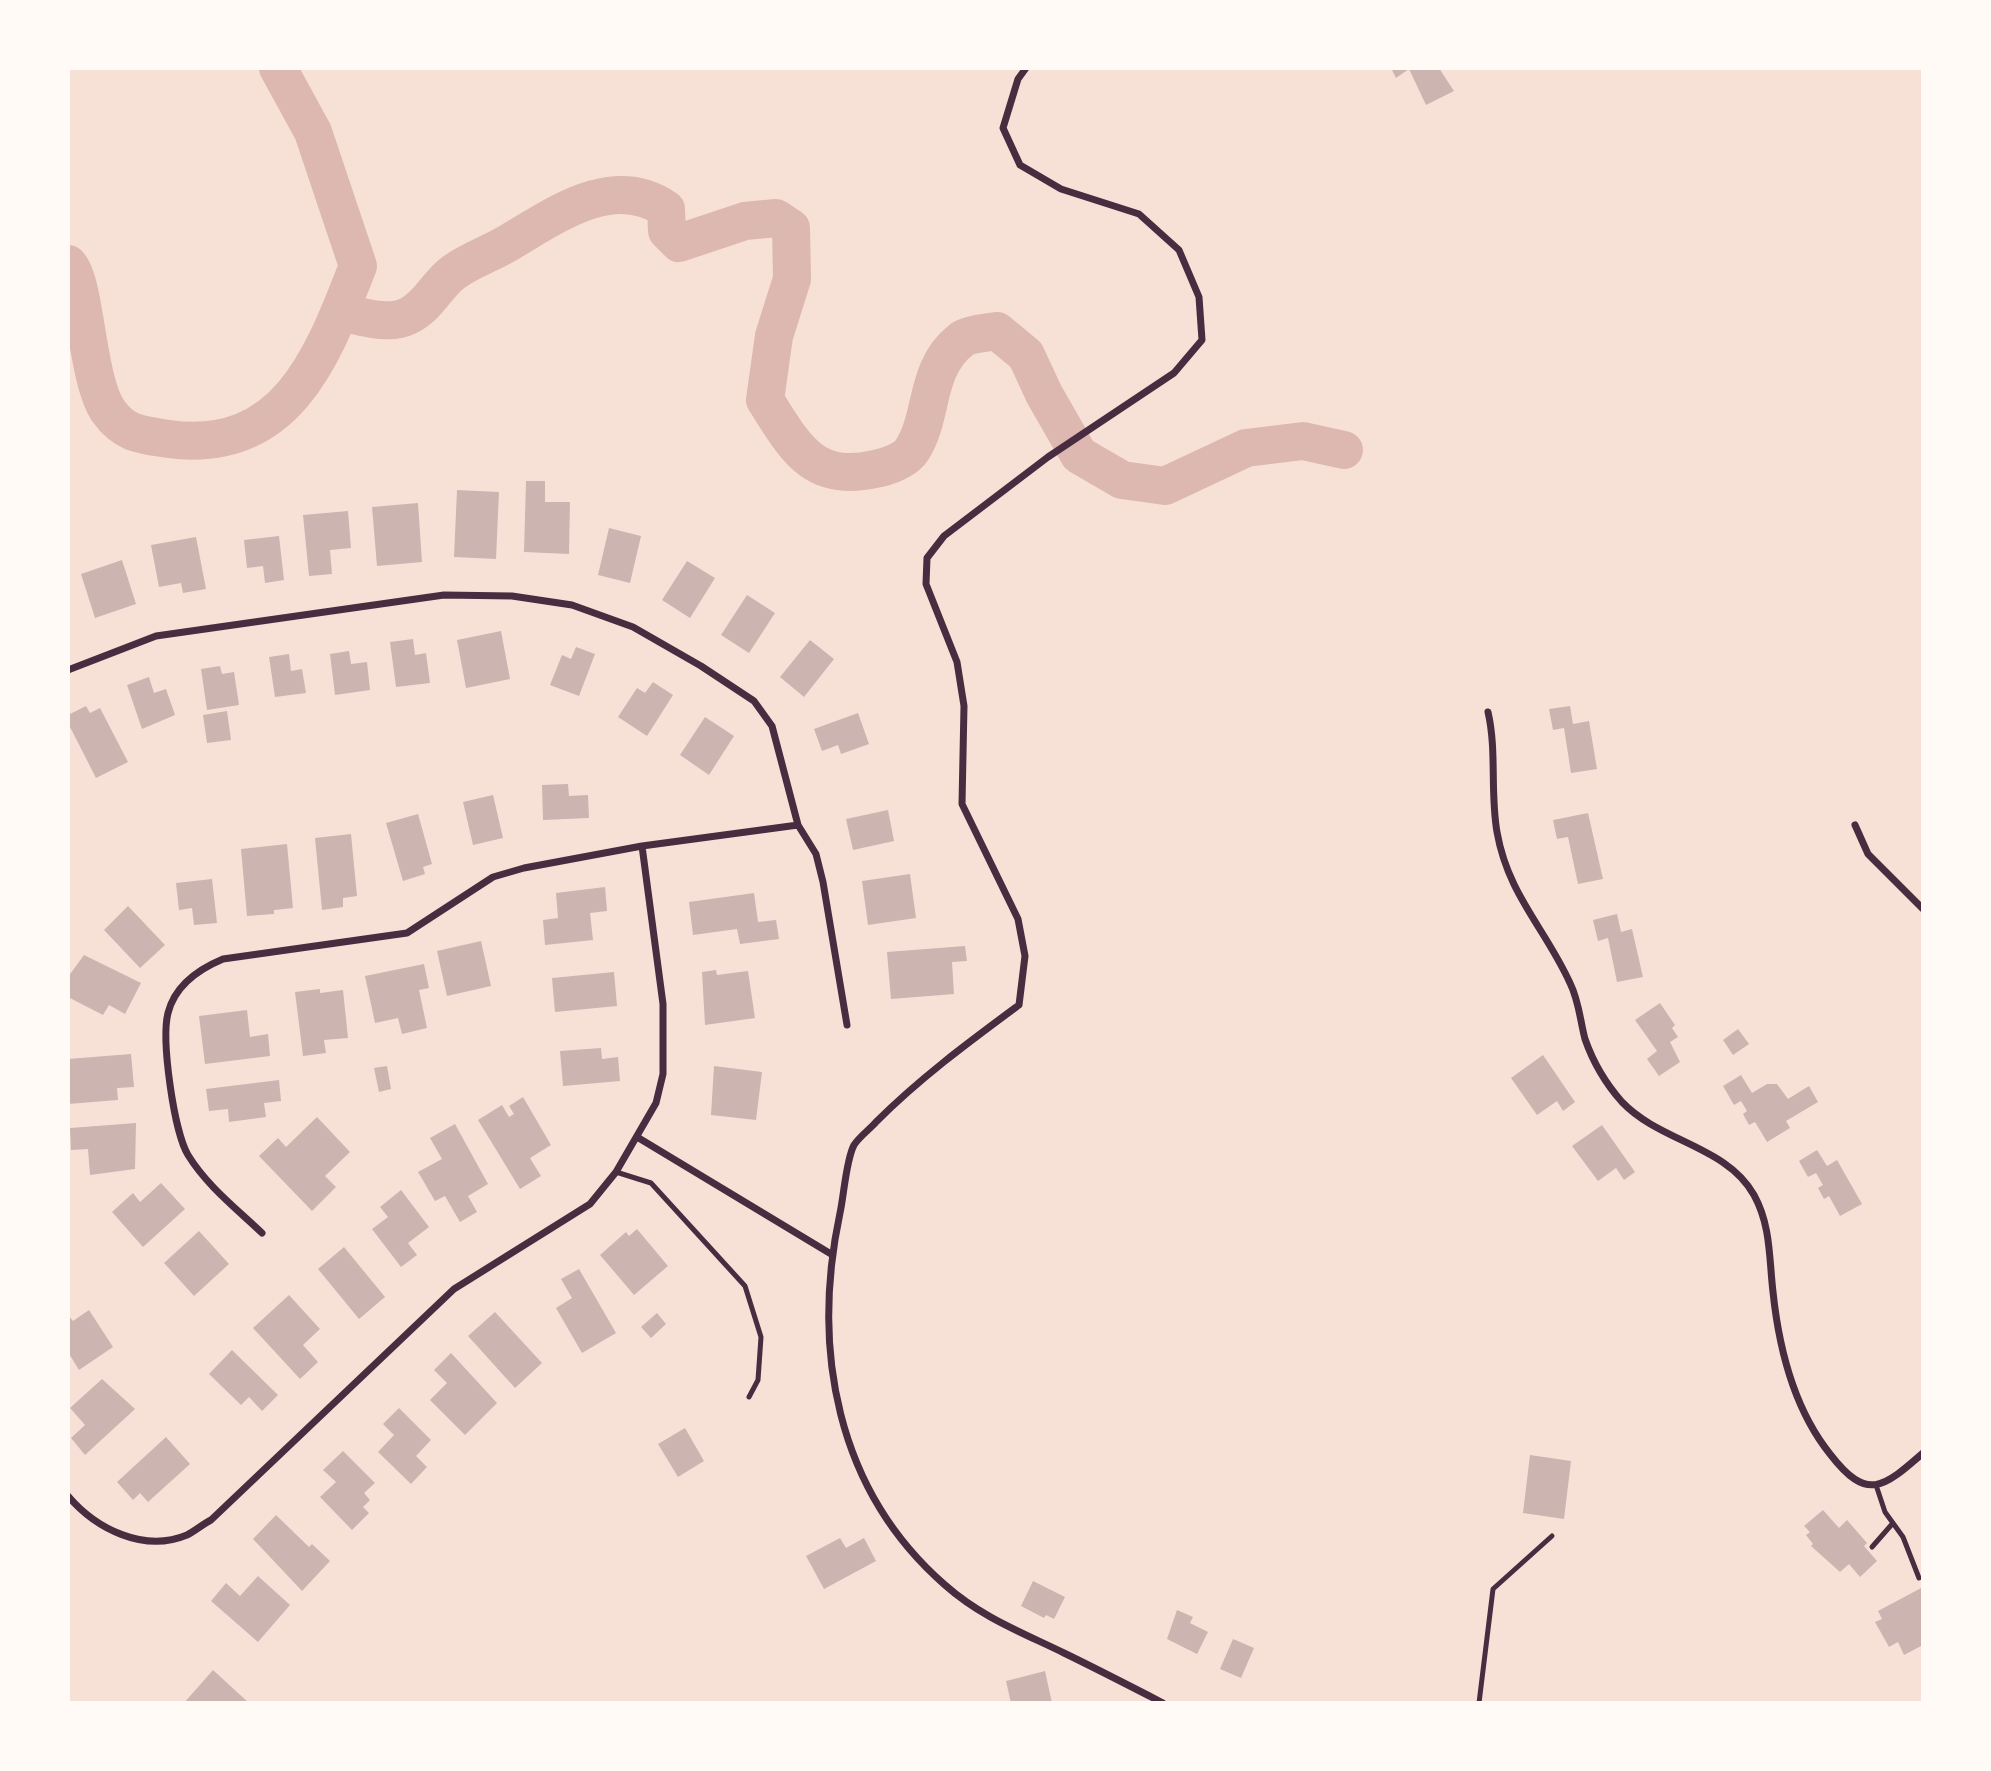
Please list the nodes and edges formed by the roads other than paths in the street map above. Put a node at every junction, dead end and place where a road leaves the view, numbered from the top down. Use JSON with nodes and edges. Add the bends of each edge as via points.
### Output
{"nodes":[{"id":1,"x":1026,"y":68,"type":"edge"},
{"id":2,"x":68,"y":670,"type":"edge"},
{"id":3,"x":1488,"y":712,"type":"dead end"},
{"id":4,"x":797,"y":825,"type":"junction"},
{"id":5,"x":1855,"y":825,"type":"dead end"},
{"id":6,"x":642,"y":846,"type":"junction"},
{"id":7,"x":1923,"y":909,"type":"edge"},
{"id":8,"x":847,"y":1025,"type":"dead end"},
{"id":9,"x":637,"y":1137,"type":"junction"},
{"id":10,"x":616,"y":1172,"type":"junction"},
{"id":11,"x":262,"y":1233,"type":"dead end"},
{"id":12,"x":831,"y":1254,"type":"junction"},
{"id":13,"x":749,"y":1397,"type":"dead end"},
{"id":14,"x":1923,"y":1453,"type":"edge"},
{"id":15,"x":1876,"y":1485,"type":"junction"},
{"id":16,"x":68,"y":1496,"type":"edge"},
{"id":17,"x":1893,"y":1523,"type":"junction"},
{"id":18,"x":1552,"y":1536,"type":"dead end"},
{"id":19,"x":1872,"y":1547,"type":"dead end"},
{"id":20,"x":1919,"y":1578,"type":"dead end"},
{"id":21,"x":1163,"y":1703,"type":"edge"},
{"id":22,"x":1479,"y":1703,"type":"edge"}],
"edges":[{"from":1,"to":12,"type":"street","via":[[1018,79],[1003,128],[1020,165],[1061,189],[1139,214],[1178,250],[1199,297],[1202,340],[1174,373],[1048,457],[944,536],[927,558],[926,584],[957,662],[964,706],[962,804],[1018,919],[1025,956],[1019,1005],[942,1062],[854,1146]]},
{"from":2,"to":4,"type":"street","via":[[156,636],[348,606],[444,595],[512,596],[572,605],[633,627],[754,701],[772,726]]},
{"from":3,"to":15,"type":"street","via":[[1503,859],[1526,911],[1555,951],[1572,986],[1596,1065],[1622,1102],[1639,1117],[1726,1164],[1752,1191],[1768,1231],[1776,1322],[1794,1387],[1821,1443],[1848,1476],[1861,1485]]},
{"from":4,"to":6,"type":"street"},
{"from":4,"to":8,"type":"street","via":[[816,854],[823,882]]},
{"from":5,"to":7,"type":"street","via":[[1868,854]]},
{"from":6,"to":9,"type":"street","via":[[665,1032],[656,1103]]},
{"from":6,"to":11,"type":"street","via":[[493,877],[407,933],[223,959],[200,969],[183,985],[168,1012],[169,1076],[177,1126],[187,1154],[205,1178]]},
{"from":9,"to":10,"type":"street"},
{"from":9,"to":12,"type":"street"},
{"from":10,"to":13,"type":"lane","via":[[651,1183],[745,1286],[761,1337],[758,1380]]},
{"from":10,"to":16,"type":"street","via":[[590,1204],[454,1289],[211,1520],[187,1535],[159,1541],[131,1538],[106,1528]]},
{"from":12,"to":21,"type":"street","via":[[827,1322],[835,1390],[856,1461],[882,1516],[923,1565],[979,1612]]},
{"from":14,"to":15,"type":"street"},
{"from":15,"to":17,"type":"lane"},
{"from":17,"to":19,"type":"lane"},
{"from":17,"to":20,"type":"lane"},
{"from":18,"to":22,"type":"lane","via":[[1493,1589]]}]}
